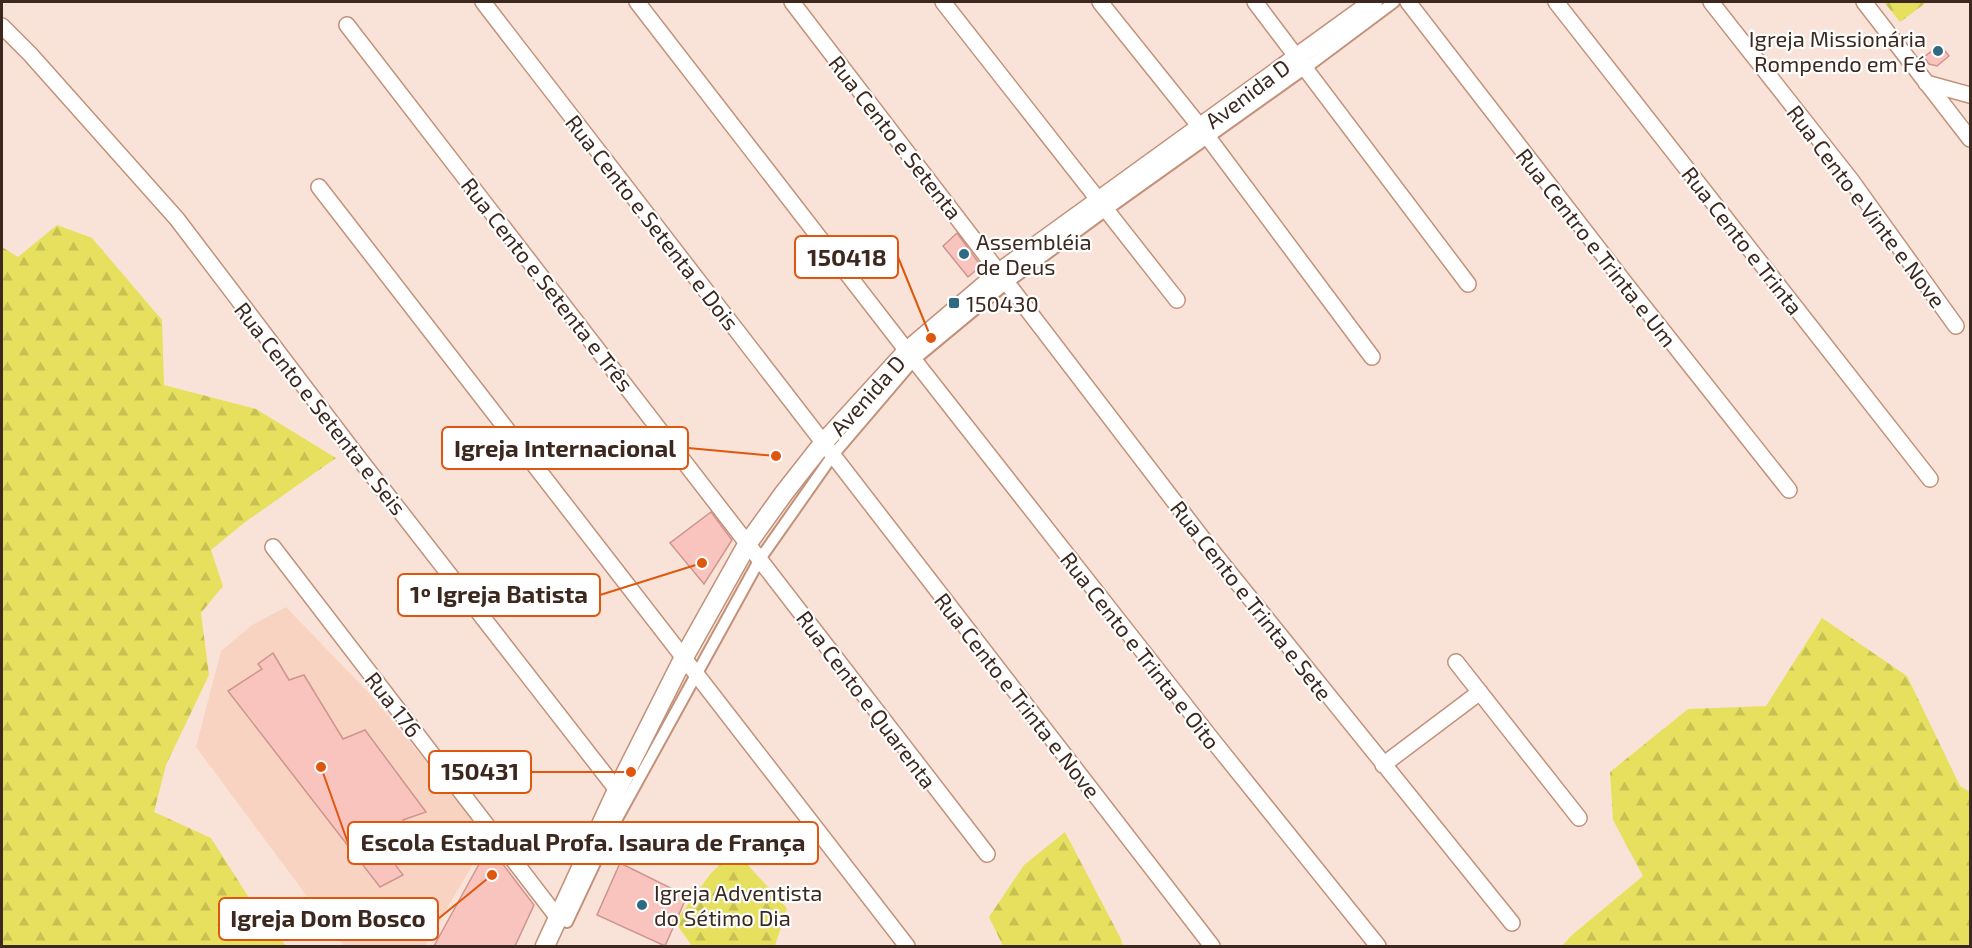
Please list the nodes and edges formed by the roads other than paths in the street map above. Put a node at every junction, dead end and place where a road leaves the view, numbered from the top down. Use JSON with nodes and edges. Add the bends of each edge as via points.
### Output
{"nodes":[{"id":1,"x":483,"y":2,"type":"edge"},
{"id":2,"x":637,"y":2,"type":"edge"},
{"id":3,"x":792,"y":2,"type":"edge"},
{"id":4,"x":943,"y":2,"type":"edge"},
{"id":5,"x":1100,"y":2,"type":"edge"},
{"id":6,"x":1256,"y":2,"type":"edge"},
{"id":7,"x":1373,"y":2,"type":"edge"},
{"id":8,"x":1394,"y":2,"type":"edge"},
{"id":9,"x":1408,"y":2,"type":"edge"},
{"id":10,"x":1556,"y":2,"type":"edge"},
{"id":11,"x":1711,"y":2,"type":"edge"},
{"id":12,"x":1864,"y":2,"type":"edge"},
{"id":13,"x":347,"y":25,"type":"dead end"},
{"id":14,"x":2,"y":26,"type":"edge"},
{"id":15,"x":1302,"y":61,"type":"junction"},
{"id":16,"x":1926,"y":83,"type":"junction"},
{"id":17,"x":1971,"y":95,"type":"edge"},
{"id":18,"x":1205,"y":133,"type":"junction"},
{"id":19,"x":1971,"y":139,"type":"edge"},
{"id":20,"x":319,"y":187,"type":"dead end"},
{"id":21,"x":1101,"y":206,"type":"junction"},
{"id":22,"x":1004,"y":277,"type":"junction"},
{"id":23,"x":1468,"y":284,"type":"dead end"},
{"id":24,"x":1177,"y":300,"type":"dead end"},
{"id":25,"x":1956,"y":326,"type":"dead end"},
{"id":26,"x":911,"y":356,"type":"junction"},
{"id":27,"x":1372,"y":357,"type":"dead end"},
{"id":28,"x":828,"y":449,"type":"junction"},
{"id":29,"x":1930,"y":478,"type":"dead end"},
{"id":30,"x":1789,"y":490,"type":"dead end"},
{"id":31,"x":748,"y":543,"type":"junction"},
{"id":32,"x":273,"y":547,"type":"dead end"},
{"id":33,"x":760,"y":559,"type":"junction"},
{"id":34,"x":683,"y":658,"type":"junction"},
{"id":35,"x":1456,"y":662,"type":"dead end"},
{"id":36,"x":695,"y":674,"type":"junction"},
{"id":37,"x":1480,"y":692,"type":"junction"},
{"id":38,"x":1383,"y":765,"type":"junction"},
{"id":39,"x":617,"y":790,"type":"junction"},
{"id":40,"x":1579,"y":818,"type":"dead end"},
{"id":41,"x":987,"y":854,"type":"dead end"},
{"id":42,"x":563,"y":920,"type":"junction"},
{"id":43,"x":1512,"y":923,"type":"dead end"},
{"id":44,"x":545,"y":946,"type":"edge"},
{"id":45,"x":907,"y":946,"type":"edge"},
{"id":46,"x":1212,"y":946,"type":"edge"},
{"id":47,"x":1378,"y":946,"type":"edge"}],
"edges":[{"from":1,"to":28,"type":"street","name":"Rua Cento e Setenta e Dois"},
{"from":2,"to":26,"type":"street","name":"Rua Cento e Trinta e Oito"},
{"from":3,"to":22,"type":"street","name":"Rua Cento e Setenta"},
{"from":4,"to":21,"type":"street"},
{"from":5,"to":18,"type":"street"},
{"from":6,"to":15,"type":"street"},
{"from":7,"to":15,"type":"street","name":"Avenida D"},
{"from":8,"to":15,"type":"street","name":"Avenida D"},
{"from":9,"to":30,"type":"street","name":"Rua Centro e Trinta e Um"},
{"from":10,"to":29,"type":"street","name":"Rua Cento e Trinta"},
{"from":11,"to":25,"type":"street","name":"Rua Cento e Vinte e Nove","via":[[1851,180]]},
{"from":12,"to":16,"type":"street"},
{"from":13,"to":31,"type":"street","name":"Rua Cento e Setenta e Três"},
{"from":14,"to":39,"type":"street","name":"Rua Cento e Setenta e Seis","via":[[177,219]]},
{"from":15,"to":18,"type":"street","name":"Avenida D"},
{"from":15,"to":23,"type":"street"},
{"from":16,"to":17,"type":"street"},
{"from":16,"to":19,"type":"street"},
{"from":18,"to":21,"type":"street","name":"Avenida D"},
{"from":18,"to":27,"type":"street"},
{"from":20,"to":34,"type":"street"},
{"from":21,"to":22,"type":"street","name":"Avenida D"},
{"from":21,"to":24,"type":"street"},
{"from":22,"to":26,"type":"street","name":"Avenida D"},
{"from":22,"to":38,"type":"street","name":"Rua Cento e Trinta e Sete","via":[[1216,556]]},
{"from":26,"to":28,"type":"street","name":"Avenida D"},
{"from":26,"to":47,"type":"street","name":"Rua Cento e Trinta e Oito"},
{"from":28,"to":31,"type":"street","name":"Avenida D","via":[[783,494]]},
{"from":28,"to":33,"type":"street","name":"Avenida D"},
{"from":28,"to":46,"type":"street","name":"Rua Cento e Trinta e Nove"},
{"from":31,"to":33,"type":"street","name":"Rua Cento e Quarenta"},
{"from":31,"to":34,"type":"street","name":"Avenida D"},
{"from":32,"to":42,"type":"street","name":"Rua 176"},
{"from":33,"to":36,"type":"street","name":"Avenida D"},
{"from":33,"to":41,"type":"street","name":"Rua Cento e Quarenta"},
{"from":34,"to":36,"type":"street"},
{"from":34,"to":39,"type":"street","name":"Avenida D"},
{"from":35,"to":37,"type":"street"},
{"from":36,"to":42,"type":"street","name":"Avenida D"},
{"from":36,"to":45,"type":"street"},
{"from":37,"to":38,"type":"street"},
{"from":37,"to":40,"type":"street"},
{"from":38,"to":43,"type":"street","name":"Rua Cento e Trinta e Sete"},
{"from":39,"to":42,"type":"street","name":"Avenida D"},
{"from":42,"to":44,"type":"street","name":"Avenida D"}]}
